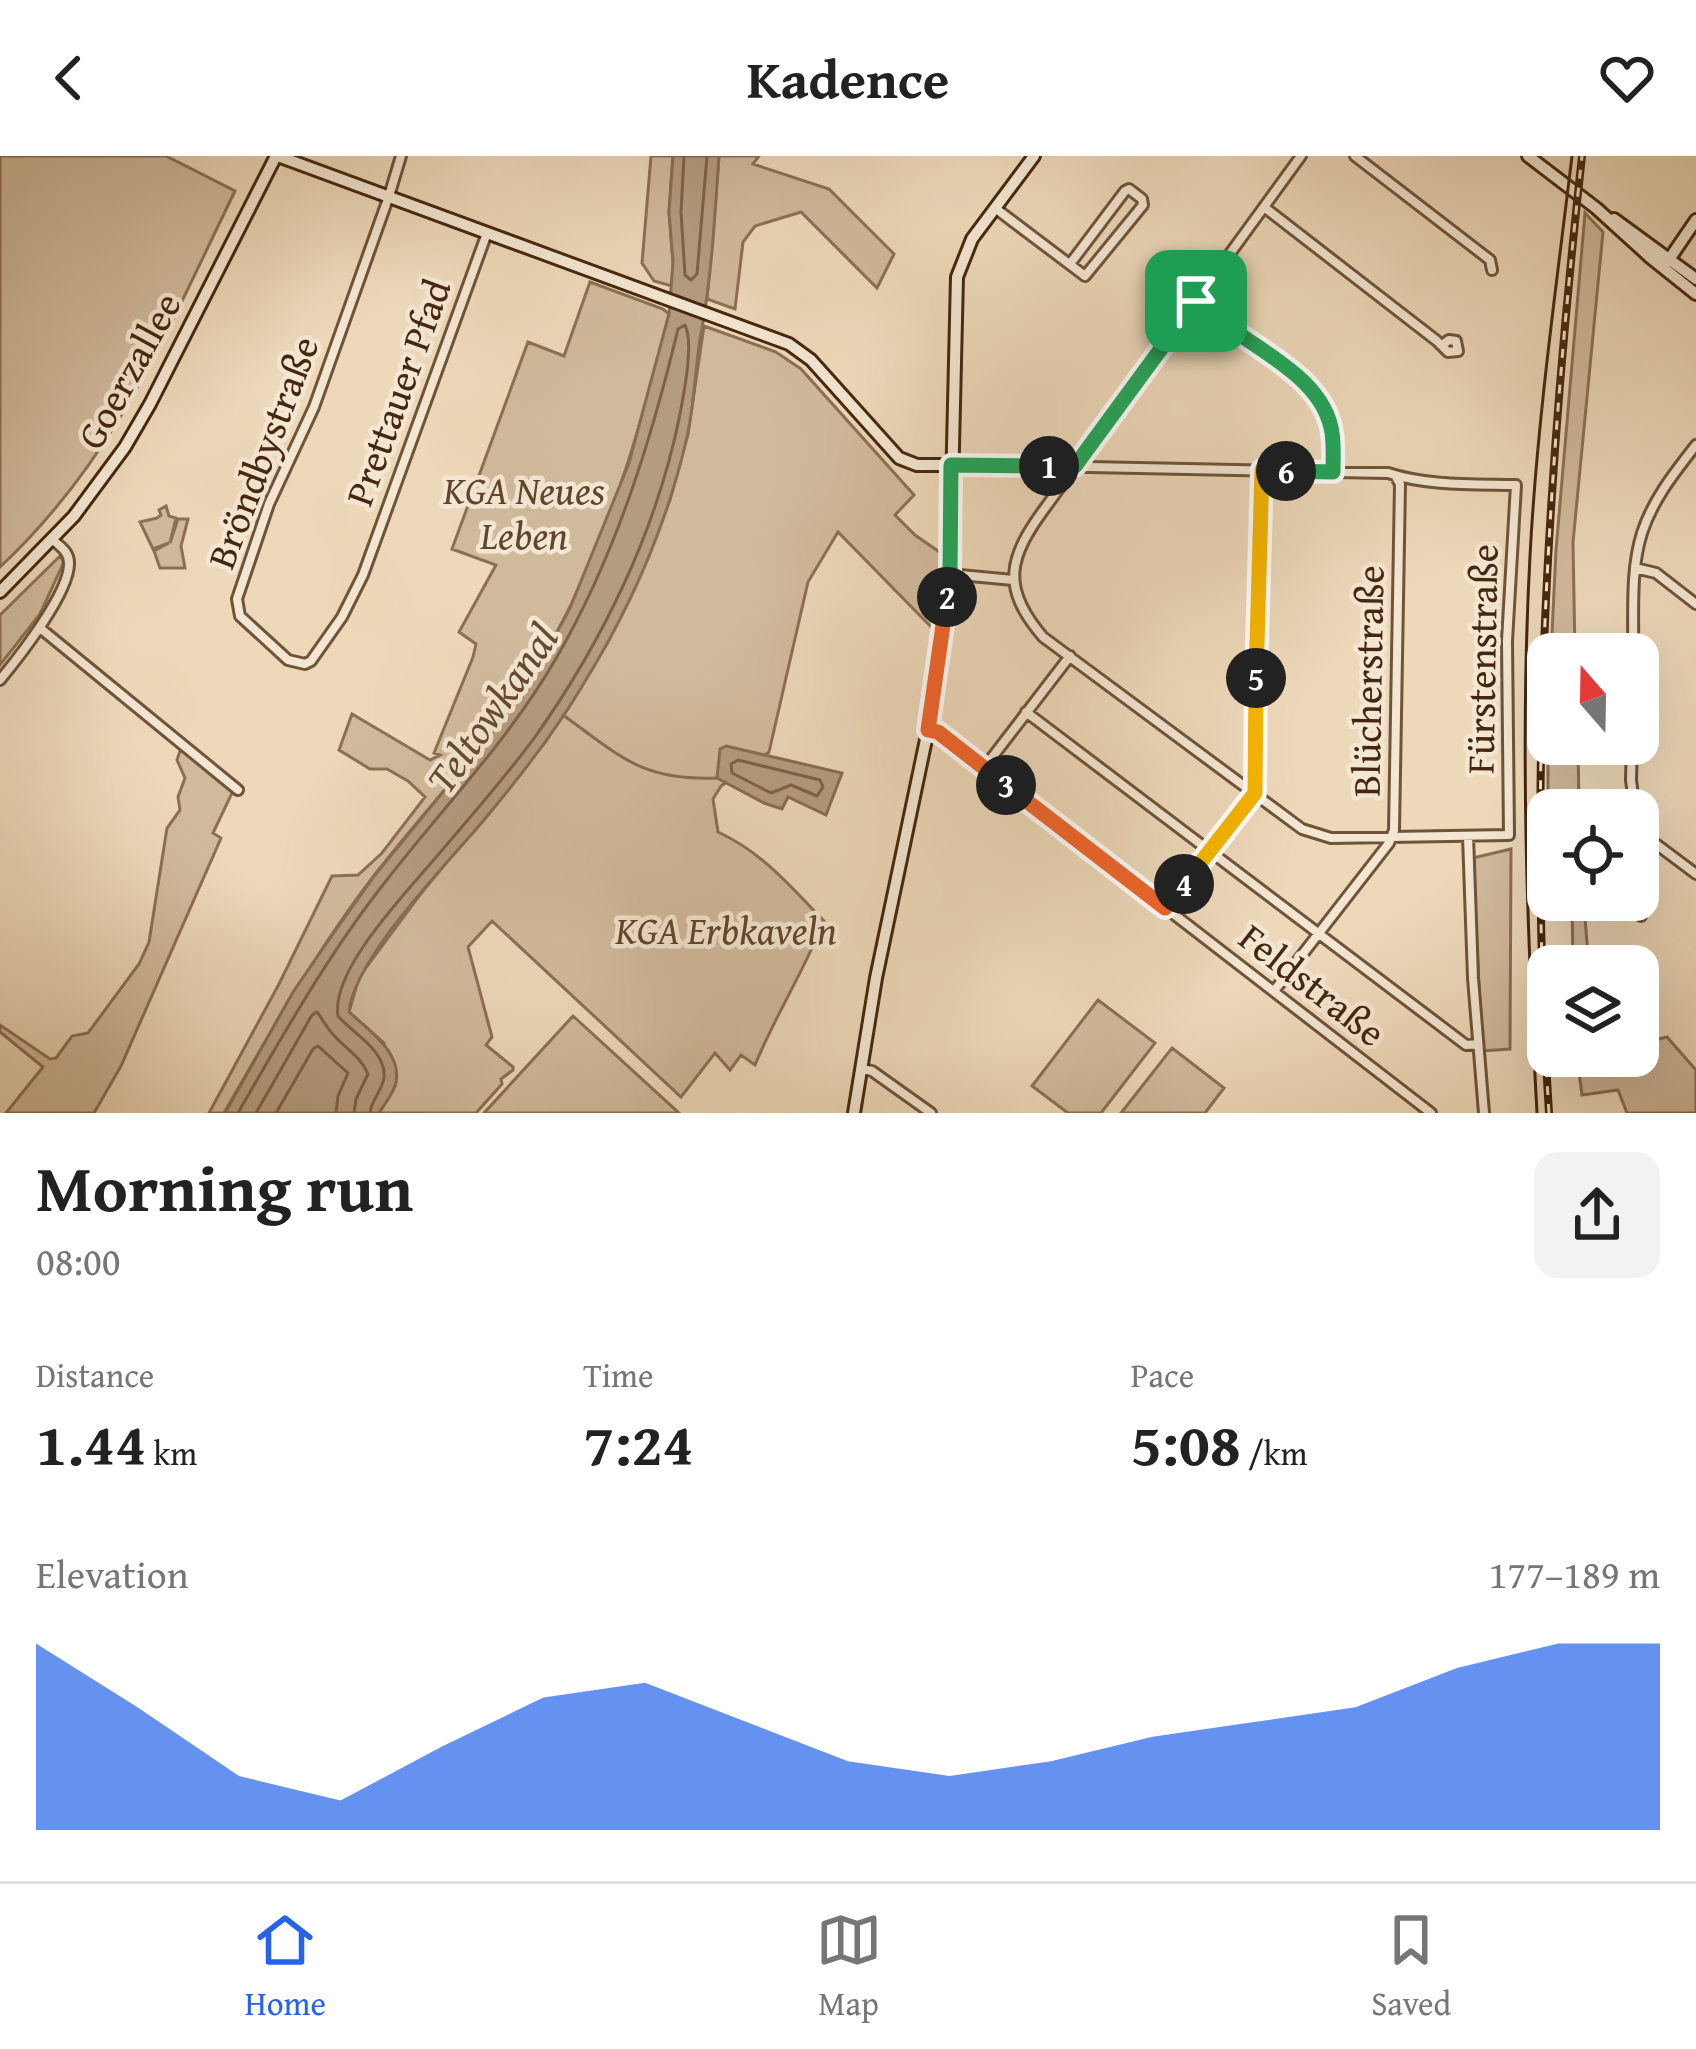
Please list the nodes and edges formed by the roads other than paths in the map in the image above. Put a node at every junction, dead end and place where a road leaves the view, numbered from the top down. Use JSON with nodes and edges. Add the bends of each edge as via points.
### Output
{"nodes":[{"id":1,"x":277,"y":156,"type":"edge"},
{"id":2,"x":401,"y":156,"type":"edge"},
{"id":3,"x":1034,"y":156,"type":"edge"},
{"id":4,"x":1301,"y":156,"type":"edge"},
{"id":5,"x":1355,"y":156,"type":"edge"},
{"id":6,"x":1528,"y":156,"type":"edge"},
{"id":7,"x":389,"y":196,"type":"junction"},
{"id":8,"x":1264,"y":207,"type":"junction"},
{"id":9,"x":995,"y":208,"type":"junction"},
{"id":10,"x":1696,"y":220,"type":"edge"},
{"id":11,"x":487,"y":232,"type":"junction"},
{"id":12,"x":1070,"y":264,"type":"junction"},
{"id":13,"x":1666,"y":264,"type":"junction"},
{"id":14,"x":1492,"y":270,"type":"dead end"},
{"id":15,"x":1690,"y":280,"type":"edge"},
{"id":16,"x":1696,"y":294,"type":"edge"},
{"id":17,"x":1196,"y":301,"type":"junction"},
{"id":18,"x":1442,"y":345,"type":"dead end"},
{"id":19,"x":1696,"y":445,"type":"edge"},
{"id":20,"x":951,"y":465,"type":"junction"},
{"id":21,"x":1075,"y":466,"type":"junction"},
{"id":22,"x":1262,"y":470,"type":"junction"},
{"id":23,"x":1333,"y":472,"type":"junction"},
{"id":24,"x":1396,"y":477,"type":"junction"},
{"id":25,"x":53,"y":540,"type":"junction"},
{"id":26,"x":1635,"y":568,"type":"junction"},
{"id":27,"x":364,"y":573,"type":"joint"},
{"id":28,"x":950,"y":574,"type":"junction"},
{"id":29,"x":1013,"y":580,"type":"junction"},
{"id":30,"x":0,"y":592,"type":"edge"},
{"id":31,"x":1696,"y":604,"type":"edge"},
{"id":32,"x":40,"y":628,"type":"junction"},
{"id":33,"x":1634,"y":633,"type":"edge"},
{"id":34,"x":1070,"y":656,"type":"junction"},
{"id":35,"x":0,"y":680,"type":"edge"},
{"id":36,"x":1026,"y":712,"type":"junction"},
{"id":37,"x":928,"y":730,"type":"junction"},
{"id":38,"x":984,"y":768,"type":"junction"},
{"id":39,"x":238,"y":790,"type":"dead end"},
{"id":40,"x":1255,"y":793,"type":"junction"},
{"id":41,"x":1468,"y":836,"type":"junction"},
{"id":42,"x":1393,"y":837,"type":"junction"},
{"id":43,"x":1659,"y":848,"type":"edge"},
{"id":44,"x":1210,"y":850,"type":"junction"},
{"id":45,"x":1696,"y":874,"type":"edge"},
{"id":46,"x":1165,"y":908,"type":"junction"},
{"id":47,"x":1319,"y":934,"type":"junction"},
{"id":48,"x":1274,"y":992,"type":"junction"},
{"id":49,"x":1478,"y":1044,"type":"junction"},
{"id":50,"x":862,"y":1069,"type":"junction"},
{"id":51,"x":854,"y":1113,"type":"edge"},
{"id":52,"x":931,"y":1113,"type":"edge"},
{"id":53,"x":1431,"y":1113,"type":"edge"},
{"id":54,"x":1484,"y":1113,"type":"edge"}],
"edges":[{"from":1,"to":7,"type":"main road"},
{"from":1,"to":25,"type":"main road","name":"Goerzallee","via":[[142,417]]},
{"from":2,"to":7,"type":"street"},
{"from":3,"to":9,"type":"main road"},
{"from":4,"to":8,"type":"street"},
{"from":5,"to":14,"type":"street","via":[[1490,260]]},
{"from":6,"to":13,"type":"main road"},
{"from":7,"to":11,"type":"main road"},
{"from":7,"to":27,"type":"street","name":"Bröndbystraße","via":[[313,409],[269,504],[238,612],[288,660],[305,664]]},
{"from":8,"to":17,"type":"street"},
{"from":8,"to":18,"type":"street"},
{"from":9,"to":12,"type":"street"},
{"from":9,"to":20,"type":"main road","via":[[957,277]]},
{"from":10,"to":13,"type":"main road"},
{"from":11,"to":20,"type":"main road","via":[[774,337],[799,350],[902,459]]},
{"from":11,"to":27,"type":"street","name":"Prettauer Pfad"},
{"from":12,"to":12,"type":"street","via":[[1090,273],[1142,199],[1125,191]]},
{"from":13,"to":15,"type":"main road"},
{"from":15,"to":16,"type":"main road"},
{"from":17,"to":21,"type":"street"},
{"from":17,"to":23,"type":"street","via":[[1313,392],[1331,430]]},
{"from":19,"to":26,"type":"street","via":[[1655,502]]},
{"from":20,"to":21,"type":"street"},
{"from":20,"to":28,"type":"main road"},
{"from":21,"to":22,"type":"street"},
{"from":21,"to":29,"type":"street","via":[[1025,535]]},
{"from":22,"to":23,"type":"street"},
{"from":22,"to":40,"type":"street"},
{"from":23,"to":24,"type":"street"},
{"from":24,"to":41,"type":"street","name":"Fürstenstraße","via":[[1516,485],[1509,835]]},
{"from":24,"to":42,"type":"street","name":"Blücherstraße"},
{"from":25,"to":30,"type":"main road","name":"Goerzallee"},
{"from":25,"to":32,"type":"street","via":[[70,568]]},
{"from":26,"to":31,"type":"street","via":[[1656,573]]},
{"from":26,"to":33,"type":"street"},
{"from":28,"to":29,"type":"street"},
{"from":28,"to":37,"type":"main road"},
{"from":29,"to":34,"type":"street","via":[[1037,630]]},
{"from":32,"to":35,"type":"street"},
{"from":32,"to":39,"type":"street"},
{"from":34,"to":36,"type":"street"},
{"from":34,"to":40,"type":"street"},
{"from":36,"to":38,"type":"street"},
{"from":36,"to":44,"type":"street"},
{"from":37,"to":38,"type":"street","name":"Feldstraße"},
{"from":37,"to":50,"type":"main road"},
{"from":38,"to":46,"type":"street","name":"Feldstraße"},
{"from":40,"to":42,"type":"street","via":[[1316,835]]},
{"from":40,"to":44,"type":"street"},
{"from":41,"to":42,"type":"street"},
{"from":41,"to":49,"type":"street"},
{"from":42,"to":47,"type":"street","name":"Blücherstraße"},
{"from":43,"to":45,"type":"street"},
{"from":44,"to":46,"type":"street"},
{"from":44,"to":47,"type":"street"},
{"from":46,"to":48,"type":"street","name":"Feldstraße"},
{"from":47,"to":48,"type":"street","name":"Blücherstraße"},
{"from":47,"to":49,"type":"street","via":[[1466,1045]]},
{"from":48,"to":53,"type":"street","name":"Feldstraße"},
{"from":49,"to":54,"type":"street"},
{"from":50,"to":51,"type":"main road"},
{"from":50,"to":52,"type":"street"}]}
